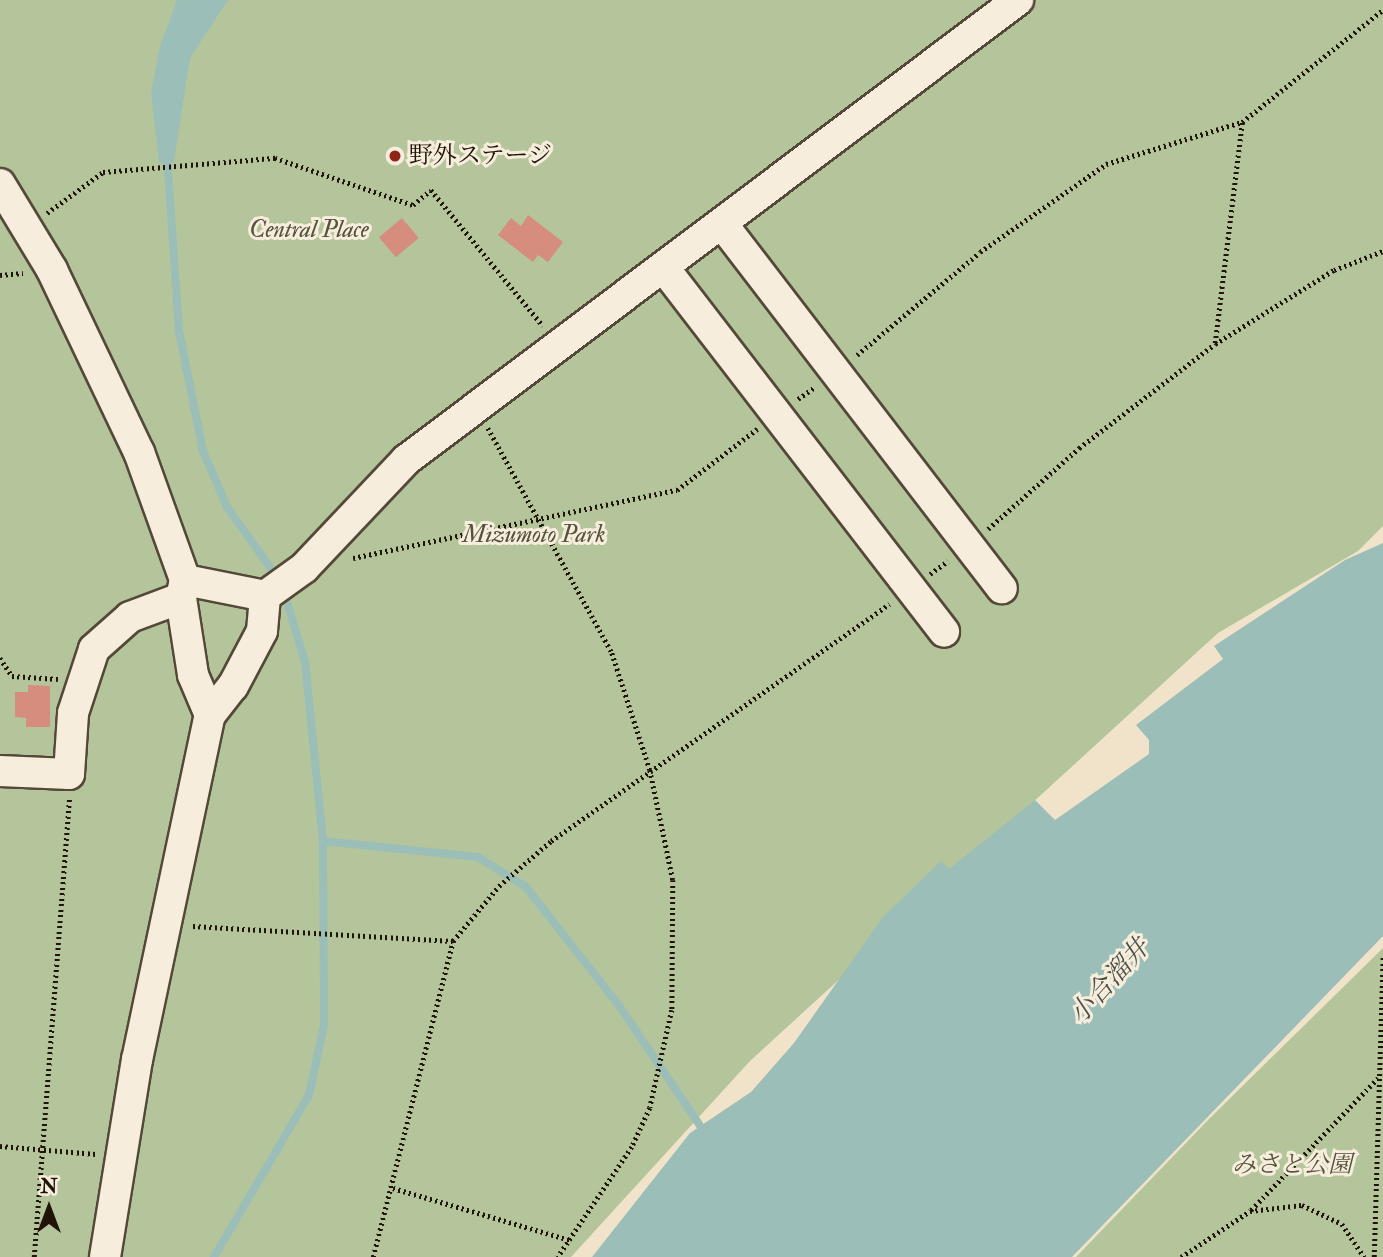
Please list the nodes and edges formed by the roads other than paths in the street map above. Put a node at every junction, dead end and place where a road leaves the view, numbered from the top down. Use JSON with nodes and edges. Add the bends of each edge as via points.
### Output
{"nodes":[{"id":1,"x":1018,"y":0,"type":"edge"},
{"id":2,"x":0,"y":184,"type":"edge"},
{"id":3,"x":723,"y":225,"type":"junction"},
{"id":4,"x":664,"y":268,"type":"junction"},
{"id":5,"x":283,"y":583,"type":"junction"},
{"id":6,"x":1002,"y":588,"type":"dead end"},
{"id":7,"x":183,"y":589,"type":"junction"},
{"id":8,"x":944,"y":632,"type":"dead end"},
{"id":9,"x":210,"y":715,"type":"junction"},
{"id":10,"x":0,"y":771,"type":"edge"},
{"id":11,"x":105,"y":1257,"type":"edge"}],
"edges":[{"from":1,"to":3,"type":"street"},
{"from":2,"to":7,"type":"street","via":[[52,270],[139,452]]},
{"from":3,"to":4,"type":"street"},
{"from":3,"to":6,"type":"street"},
{"from":4,"to":5,"type":"street","via":[[406,460]]},
{"from":4,"to":8,"type":"street"},
{"from":5,"to":7,"type":"street"},
{"from":5,"to":9,"type":"street","via":[[233,687]]},
{"from":7,"to":9,"type":"street","via":[[193,675]]},
{"from":7,"to":10,"type":"street","via":[[109,631],[79,681],[69,774]]},
{"from":9,"to":11,"type":"street","via":[[164,925]]}]}
